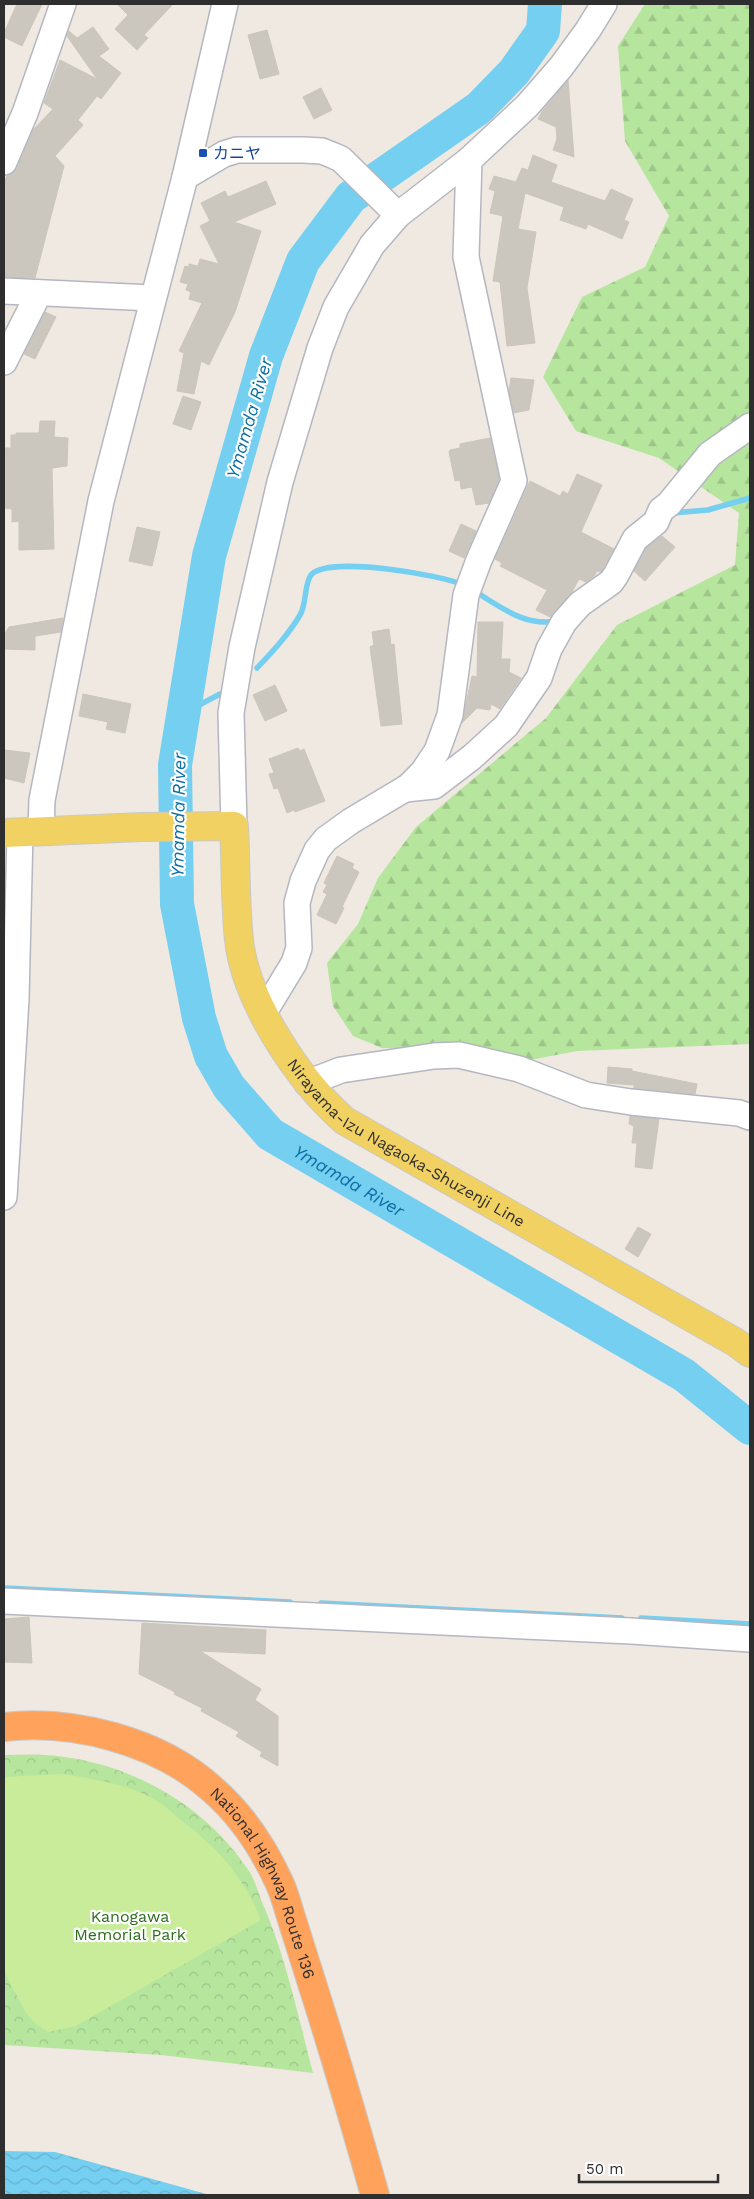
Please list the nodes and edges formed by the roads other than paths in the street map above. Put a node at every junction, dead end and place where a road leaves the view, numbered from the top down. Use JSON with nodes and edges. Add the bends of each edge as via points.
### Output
{"nodes":[{"id":1,"x":63,"y":4,"type":"edge"},
{"id":2,"x":225,"y":4,"type":"edge"},
{"id":3,"x":604,"y":4,"type":"edge"},
{"id":4,"x":468,"y":160,"type":"junction"},
{"id":5,"x":4,"y":162,"type":"edge"},
{"id":6,"x":185,"y":177,"type":"junction"},
{"id":7,"x":398,"y":215,"type":"junction"},
{"id":8,"x":4,"y":291,"type":"edge"},
{"id":9,"x":39,"y":293,"type":"junction"},
{"id":10,"x":152,"y":298,"type":"junction"},
{"id":11,"x":4,"y":362,"type":"edge"},
{"id":12,"x":750,"y":426,"type":"edge"},
{"id":13,"x":405,"y":789,"type":"junction"},
{"id":14,"x":227,"y":826,"type":"junction"},
{"id":15,"x":22,"y":832,"type":"edge"},
{"id":16,"x":263,"y":1014,"type":"junction"},
{"id":17,"x":307,"y":1083,"type":"junction"},
{"id":18,"x":750,"y":1117,"type":"edge"},
{"id":19,"x":4,"y":1197,"type":"edge"},
{"id":20,"x":750,"y":1354,"type":"edge"},
{"id":21,"x":4,"y":1601,"type":"edge"},
{"id":22,"x":750,"y":1639,"type":"edge"},
{"id":23,"x":4,"y":1727,"type":"edge"},
{"id":24,"x":375,"y":2195,"type":"edge"}],
"edges":[{"from":1,"to":5,"type":"street","via":[[25,113]]},
{"from":2,"to":6,"type":"street"},
{"from":3,"to":4,"type":"street","via":[[561,67],[527,106]]},
{"from":4,"to":7,"type":"street"},
{"from":4,"to":13,"type":"street","via":[[466,257],[514,481],[469,588],[450,715],[437,751],[423,772]]},
{"from":6,"to":7,"type":"street","via":[[237,150],[322,151],[341,160]]},
{"from":6,"to":10,"type":"street"},
{"from":7,"to":14,"type":"street","via":[[372,246],[336,306],[320,348],[280,482],[242,647],[231,713]]},
{"from":8,"to":9,"type":"street"},
{"from":9,"to":10,"type":"street"},
{"from":9,"to":11,"type":"street"},
{"from":10,"to":15,"type":"street","via":[[101,501],[42,800]]},
{"from":12,"to":13,"type":"street","via":[[710,454],[635,539],[610,582],[580,604],[564,622],[549,649],[539,678],[506,726],[472,758],[434,786]]},
{"from":13,"to":16,"type":"street","via":[[351,821],[318,850],[303,881],[297,903],[299,948],[294,963]]},
{"from":14,"to":15,"type":"main road"},
{"from":14,"to":16,"type":"main road","name":"Nirayama-Izu Nagaoka-Shuzenji Line","via":[[239,942]]},
{"from":15,"to":19,"type":"street"},
{"from":16,"to":17,"type":"main road","name":"Nirayama-Izu Nagaoka-Shuzenji Line"},
{"from":17,"to":18,"type":"street","via":[[341,1070],[459,1055],[519,1069],[586,1095],[732,1112]]},
{"from":17,"to":20,"type":"main road","name":"Nirayama-Izu Nagaoka-Shuzenji Line","via":[[344,1121],[735,1342]]},
{"from":21,"to":22,"type":"street"},
{"from":23,"to":24,"type":"highway","name":"National Highway Route 136","via":[[29,1724],[78,1728],[137,1744],[179,1765],[211,1788],[235,1811],[281,1885]]}]}
